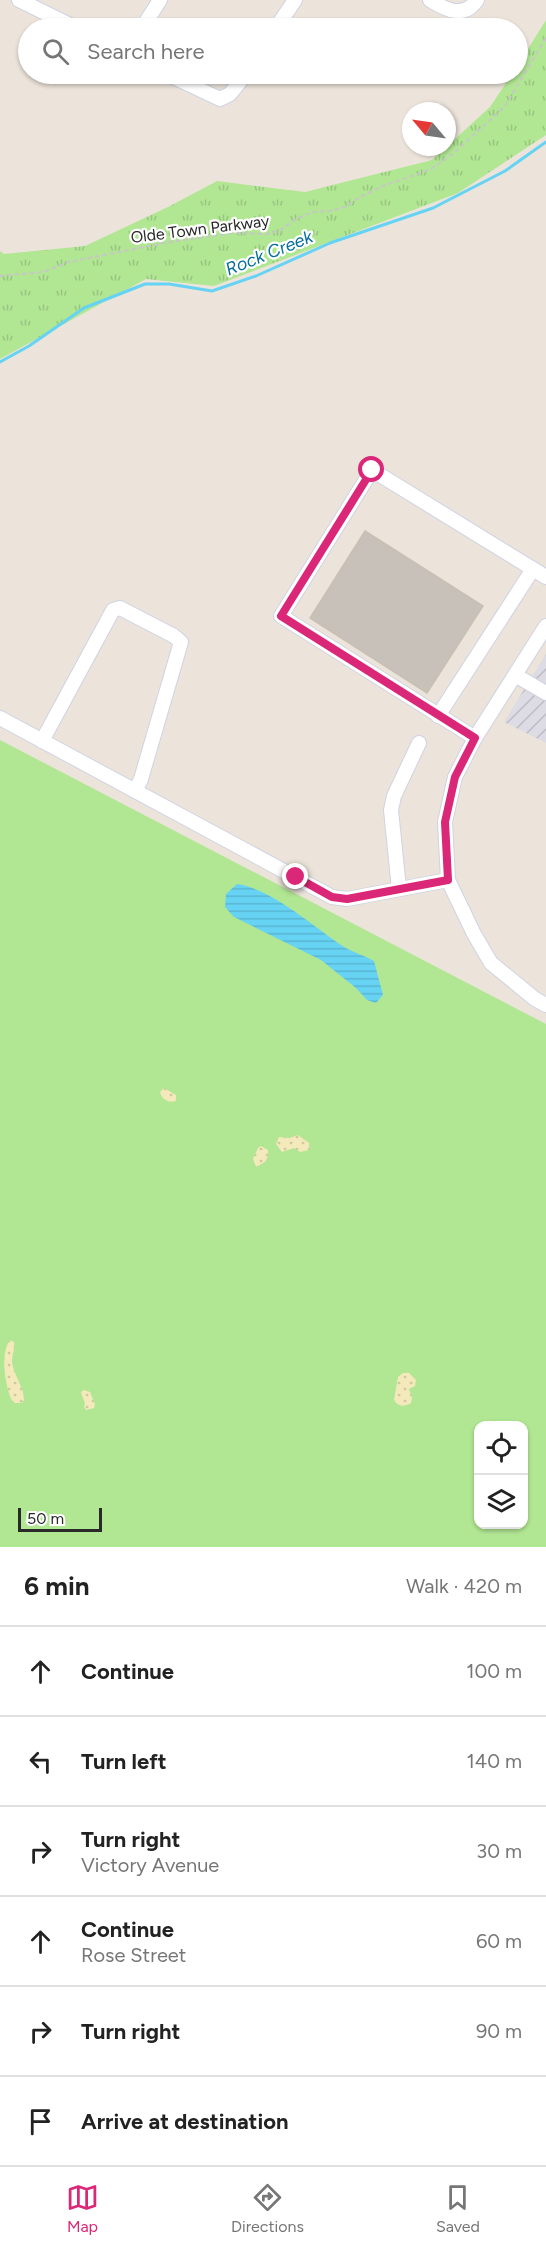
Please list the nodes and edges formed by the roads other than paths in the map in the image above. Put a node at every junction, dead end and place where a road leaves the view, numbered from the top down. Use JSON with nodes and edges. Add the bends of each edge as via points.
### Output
{"nodes":[{"id":1,"x":20,"y":0,"type":"edge"},
{"id":2,"x":160,"y":0,"type":"edge"},
{"id":3,"x":295,"y":0,"type":"edge"},
{"id":4,"x":430,"y":0,"type":"edge"},
{"id":5,"x":477,"y":0,"type":"edge"},
{"id":6,"x":56,"y":18,"type":"edge"},
{"id":7,"x":148,"y":18,"type":"edge"},
{"id":8,"x":283,"y":18,"type":"edge"},
{"id":9,"x":188,"y":84,"type":"edge"},
{"id":10,"x":238,"y":84,"type":"edge"},
{"id":11,"x":533,"y":569,"type":"junction"},
{"id":12,"x":546,"y":577,"type":"edge"},
{"id":13,"x":546,"y":626,"type":"edge"},
{"id":14,"x":515,"y":675,"type":"junction"},
{"id":15,"x":546,"y":693,"type":"edge"},
{"id":16,"x":438,"y":716,"type":"junction"},
{"id":17,"x":0,"y":718,"type":"edge"},
{"id":18,"x":475,"y":738,"type":"junction"},
{"id":19,"x":42,"y":741,"type":"junction"},
{"id":20,"x":419,"y":743,"type":"dead end"},
{"id":21,"x":135,"y":791,"type":"junction"},
{"id":22,"x":448,"y":880,"type":"junction"},
{"id":23,"x":399,"y":889,"type":"junction"},
{"id":24,"x":546,"y":1005,"type":"edge"}],
"edges":[{"from":1,"to":6,"type":"street"},
{"from":2,"to":7,"type":"street"},
{"from":3,"to":8,"type":"street"},
{"from":4,"to":5,"type":"street","via":[[460,13]]},
{"from":9,"to":10,"type":"street","via":[[220,99]]},
{"from":11,"to":12,"type":"street"},
{"from":11,"to":16,"type":"street"},
{"from":11,"to":16,"type":"street","via":[[372,470],[281,616]]},
{"from":13,"to":14,"type":"street"},
{"from":14,"to":15,"type":"street"},
{"from":14,"to":18,"type":"street"},
{"from":16,"to":18,"type":"street"},
{"from":17,"to":19,"type":"street"},
{"from":18,"to":22,"type":"street","via":[[455,777],[445,822]]},
{"from":19,"to":21,"type":"street"},
{"from":19,"to":21,"type":"street","via":[[113,610],[120,608],[174,636],[181,642]]},
{"from":20,"to":23,"type":"street","via":[[391,810]]},
{"from":21,"to":23,"type":"street","via":[[332,897],[347,899]]},
{"from":22,"to":23,"type":"street"},
{"from":22,"to":24,"type":"street","via":[[492,963]]}]}
